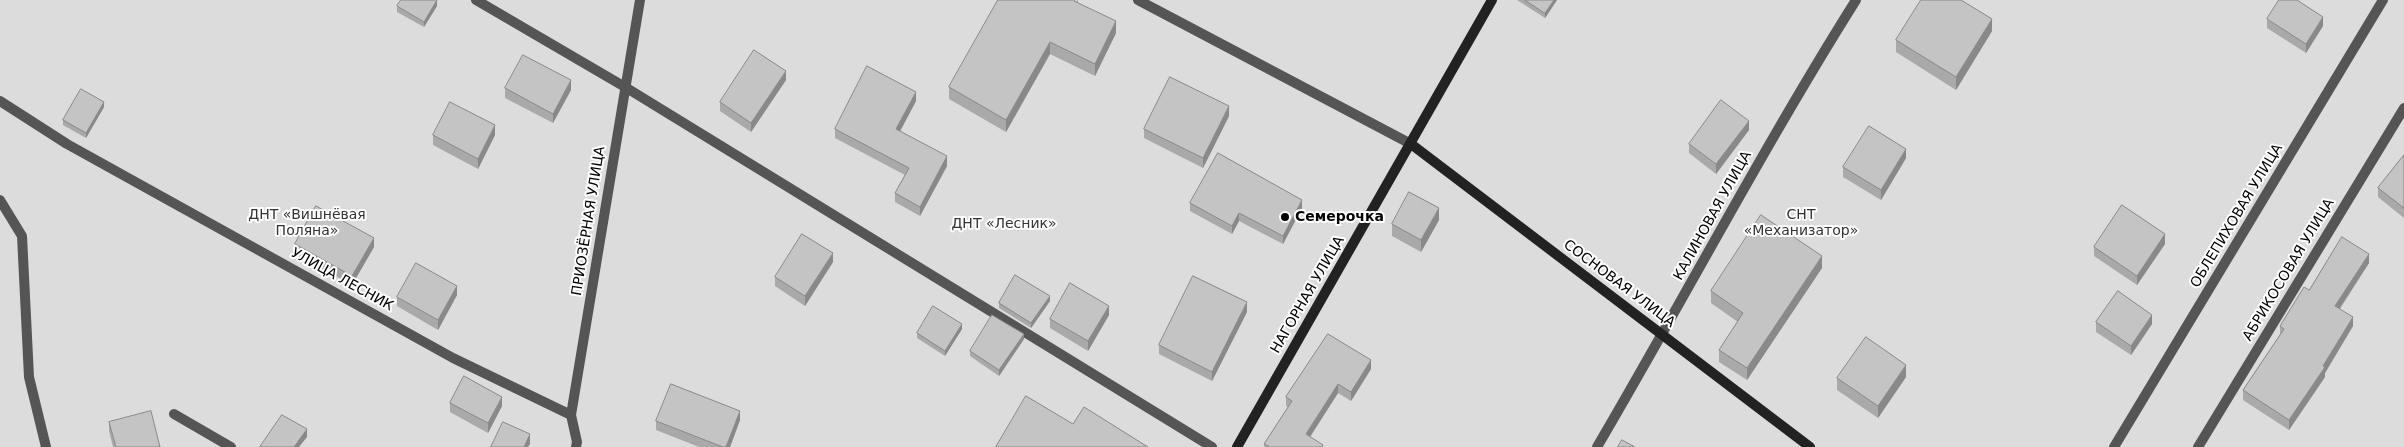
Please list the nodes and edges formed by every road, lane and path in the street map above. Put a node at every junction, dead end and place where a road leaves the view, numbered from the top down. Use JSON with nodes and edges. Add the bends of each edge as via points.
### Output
{"nodes":[{"id":1,"x":476,"y":0,"type":"edge"},
{"id":2,"x":640,"y":0,"type":"edge"},
{"id":3,"x":1138,"y":0,"type":"edge"},
{"id":4,"x":1492,"y":0,"type":"edge"},
{"id":5,"x":1856,"y":0,"type":"edge"},
{"id":6,"x":2383,"y":0,"type":"edge"},
{"id":7,"x":625,"y":86,"type":"junction"},
{"id":8,"x":0,"y":101,"type":"edge"},
{"id":9,"x":2404,"y":108,"type":"edge"},
{"id":10,"x":1410,"y":144,"type":"junction"},
{"id":11,"x":0,"y":200,"type":"edge"},
{"id":12,"x":1663,"y":335,"type":"junction"},
{"id":13,"x":174,"y":414,"type":"dead end"},
{"id":14,"x":571,"y":415,"type":"junction"},
{"id":15,"x":580,"y":445,"type":"edge"},
{"id":16,"x":46,"y":447,"type":"edge"},
{"id":17,"x":231,"y":447,"type":"edge"},
{"id":18,"x":1212,"y":447,"type":"edge"},
{"id":19,"x":1238,"y":447,"type":"edge"},
{"id":20,"x":1596,"y":447,"type":"edge"},
{"id":21,"x":1810,"y":447,"type":"edge"},
{"id":22,"x":2114,"y":447,"type":"edge"},
{"id":23,"x":2198,"y":447,"type":"edge"}],
"edges":[{"from":1,"to":7,"type":"street"},
{"from":2,"to":7,"type":"street","name":"ПРИОЗЁРНАЯ УЛИЦА"},
{"from":3,"to":10,"type":"street"},
{"from":4,"to":10,"type":"street","name":"НАГОРНАЯ УЛИЦА"},
{"from":5,"to":12,"type":"street","name":"КАЛИНОВАЯ УЛИЦА","via":[[1802,86]]},
{"from":6,"to":22,"type":"street","name":"ОБЛЕПИХОВАЯ УЛИЦА"},
{"from":7,"to":14,"type":"street","name":"ПРИОЗЁРНАЯ УЛИЦА"},
{"from":7,"to":18,"type":"street"},
{"from":8,"to":14,"type":"street","name":"УЛИЦА ЛЕСНИК","via":[[66,144],[453,358]]},
{"from":9,"to":23,"type":"street","name":"АБРИКОСОВАЯ УЛИЦА"},
{"from":10,"to":12,"type":"street","name":"СОСНОВАЯ УЛИЦА"},
{"from":10,"to":19,"type":"street","name":"НАГОРНАЯ УЛИЦА"},
{"from":11,"to":16,"type":"street","via":[[22,236],[29,378]]},
{"from":12,"to":20,"type":"street","name":"КАЛИНОВАЯ УЛИЦА"},
{"from":12,"to":21,"type":"street","name":"СОСНОВАЯ УЛИЦА"},
{"from":13,"to":17,"type":"street"},
{"from":14,"to":15,"type":"street","name":"ПРИОЗЁРНАЯ УЛИЦА"}]}
